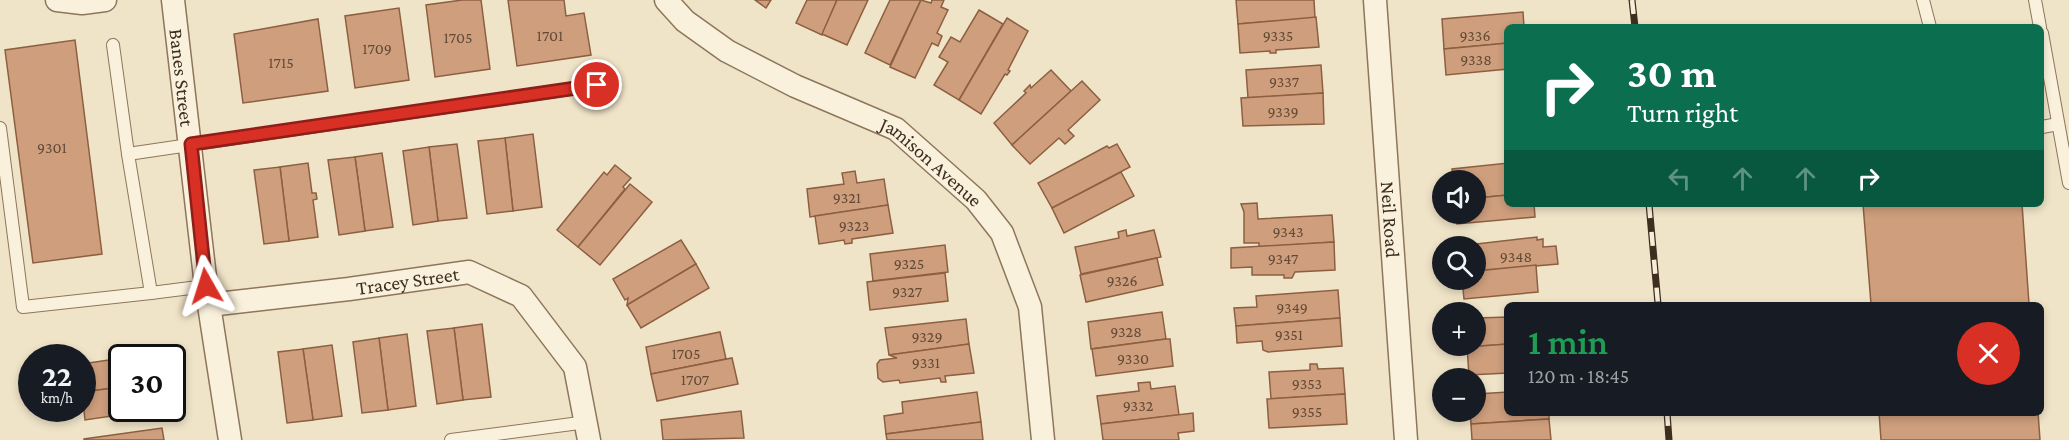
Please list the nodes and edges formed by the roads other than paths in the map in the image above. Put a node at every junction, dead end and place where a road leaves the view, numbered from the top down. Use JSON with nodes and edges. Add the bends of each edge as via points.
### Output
{"nodes":[{"id":1,"x":57,"y":0,"type":"edge"},
{"id":2,"x":105,"y":0,"type":"edge"},
{"id":3,"x":173,"y":0,"type":"edge"},
{"id":4,"x":666,"y":0,"type":"edge"},
{"id":5,"x":1375,"y":0,"type":"edge"},
{"id":6,"x":1923,"y":0,"type":"edge"},
{"id":7,"x":2036,"y":0,"type":"edge"},
{"id":8,"x":1929,"y":24,"type":"edge"},
{"id":9,"x":2040,"y":24,"type":"edge"},
{"id":10,"x":2044,"y":44,"type":"edge"},
{"id":11,"x":113,"y":45,"type":"dead end"},
{"id":12,"x":597,"y":85,"type":"dead end"},
{"id":13,"x":2058,"y":124,"type":"junction"},
{"id":14,"x":2044,"y":127,"type":"edge"},
{"id":15,"x":0,"y":128,"type":"edge"},
{"id":16,"x":191,"y":144,"type":"junction"},
{"id":17,"x":128,"y":153,"type":"junction"},
{"id":18,"x":2069,"y":183,"type":"edge"},
{"id":19,"x":151,"y":293,"type":"junction"},
{"id":20,"x":208,"y":296,"type":"junction"},
{"id":21,"x":588,"y":430,"type":"edge"},
{"id":22,"x":230,"y":440,"type":"edge"},
{"id":23,"x":451,"y":440,"type":"edge"},
{"id":24,"x":1043,"y":440,"type":"edge"},
{"id":25,"x":1406,"y":440,"type":"edge"}],
"edges":[{"from":1,"to":2,"type":"street"},
{"from":3,"to":16,"type":"street","name":"Banes Street"},
{"from":4,"to":24,"type":"street","name":"Jamison Avenue","via":[[685,21],[726,51],[795,86],[896,129],[976,200],[1002,233],[1030,307]]},
{"from":5,"to":25,"type":"street","name":"Neil Road"},
{"from":6,"to":8,"type":"lane"},
{"from":7,"to":9,"type":"lane"},
{"from":10,"to":13,"type":"lane"},
{"from":11,"to":17,"type":"lane"},
{"from":12,"to":16,"type":"lane"},
{"from":13,"to":14,"type":"lane"},
{"from":13,"to":18,"type":"lane"},
{"from":15,"to":19,"type":"lane","via":[[23,307]]},
{"from":16,"to":17,"type":"lane"},
{"from":16,"to":20,"type":"street","name":"Banes Street"},
{"from":17,"to":19,"type":"lane"},
{"from":19,"to":20,"type":"lane"},
{"from":20,"to":21,"type":"street","name":"Tracey Street","via":[[348,289],[469,272],[521,296],[575,367]]},
{"from":20,"to":22,"type":"street","name":"Banes Street"},
{"from":21,"to":23,"type":"lane"}]}
